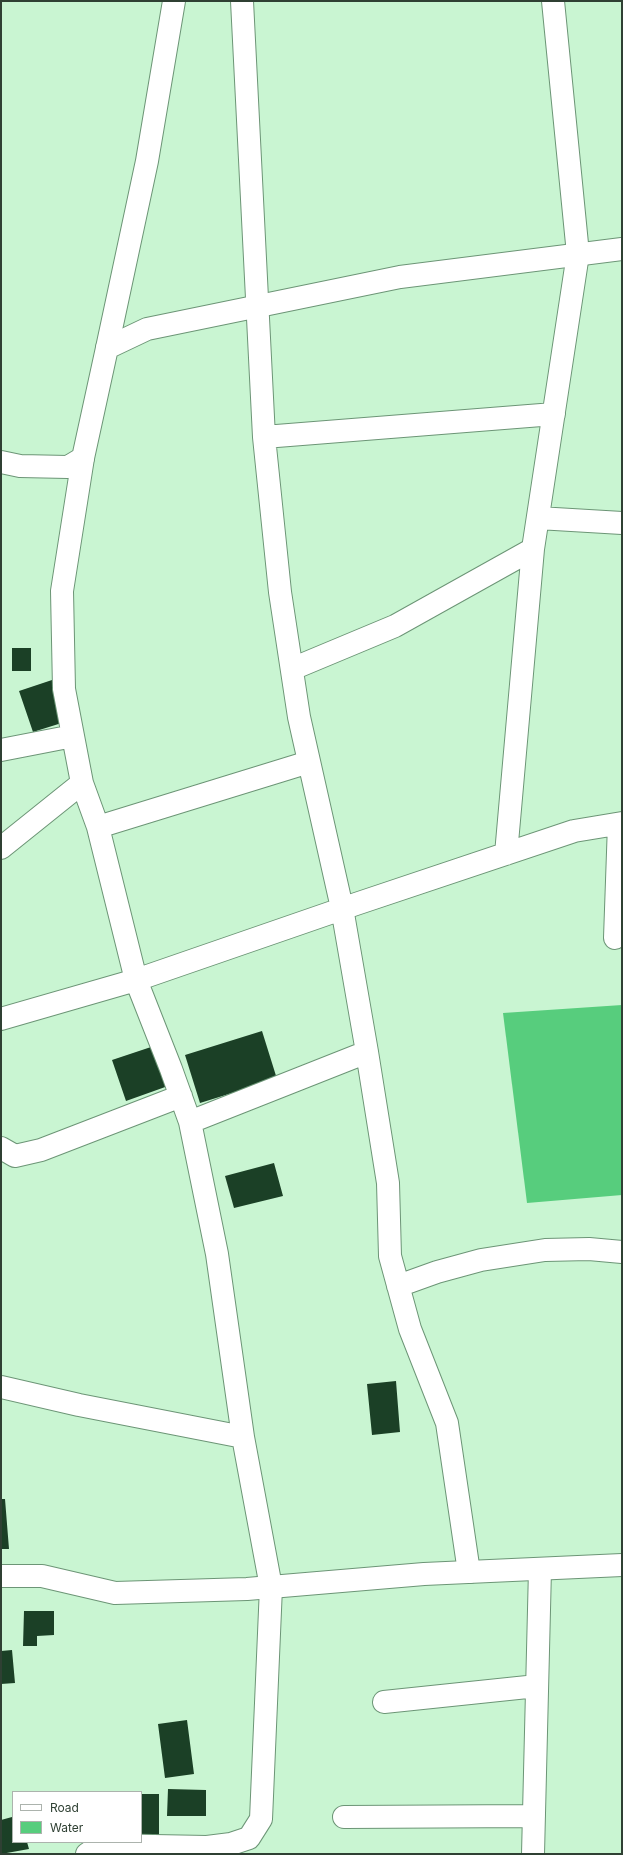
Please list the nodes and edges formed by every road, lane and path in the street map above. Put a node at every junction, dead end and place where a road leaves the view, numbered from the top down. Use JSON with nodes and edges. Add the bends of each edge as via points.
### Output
{"nodes":[{"id":1,"x":174,"y":1,"type":"edge"},
{"id":2,"x":242,"y":1,"type":"edge"},
{"id":3,"x":553,"y":1,"type":"edge"},
{"id":4,"x":622,"y":249,"type":"edge"},
{"id":5,"x":578,"y":254,"type":"junction"},
{"id":6,"x":258,"y":306,"type":"junction"},
{"id":7,"x":107,"y":348,"type":"junction"},
{"id":8,"x":554,"y":414,"type":"junction"},
{"id":9,"x":264,"y":437,"type":"junction"},
{"id":10,"x":83,"y":458,"type":"junction"},
{"id":11,"x":1,"y":462,"type":"edge"},
{"id":12,"x":538,"y":518,"type":"junction"},
{"id":13,"x":622,"y":523,"type":"edge"},
{"id":14,"x":533,"y":549,"type":"junction"},
{"id":15,"x":292,"y":669,"type":"junction"},
{"id":16,"x":74,"y":736,"type":"junction"},
{"id":17,"x":1,"y":750,"type":"edge"},
{"id":18,"x":309,"y":762,"type":"junction"},
{"id":19,"x":82,"y":783,"type":"junction"},
{"id":20,"x":620,"y":824,"type":"edge"},
{"id":21,"x":98,"y":827,"type":"junction"},
{"id":22,"x":1,"y":848,"type":"edge"},
{"id":23,"x":506,"y":854,"type":"junction"},
{"id":24,"x":342,"y":908,"type":"junction"},
{"id":25,"x":615,"y":938,"type":"dead end"},
{"id":26,"x":136,"y":980,"type":"junction"},
{"id":27,"x":1,"y":1019,"type":"edge"},
{"id":28,"x":367,"y":1052,"type":"junction"},
{"id":29,"x":182,"y":1096,"type":"junction"},
{"id":30,"x":190,"y":1122,"type":"junction"},
{"id":31,"x":1,"y":1148,"type":"edge"},
{"id":32,"x":622,"y":1252,"type":"edge"},
{"id":33,"x":398,"y":1286,"type":"junction"},
{"id":34,"x":1,"y":1387,"type":"edge"},
{"id":35,"x":243,"y":1437,"type":"junction"},
{"id":36,"x":622,"y":1566,"type":"edge"},
{"id":37,"x":540,"y":1569,"type":"junction"},
{"id":38,"x":469,"y":1572,"type":"junction"},
{"id":39,"x":1,"y":1576,"type":"edge"},
{"id":40,"x":271,"y":1587,"type":"junction"},
{"id":41,"x":537,"y":1686,"type":"junction"},
{"id":42,"x":384,"y":1702,"type":"dead end"},
{"id":43,"x":344,"y":1816,"type":"dead end"},
{"id":44,"x":534,"y":1816,"type":"junction"},
{"id":45,"x":206,"y":1850,"type":"edge"},
{"id":46,"x":87,"y":1854,"type":"edge"},
{"id":47,"x":533,"y":1854,"type":"edge"}],
"edges":[{"from":1,"to":7,"type":"street","via":[[147,161]]},
{"from":2,"to":6,"type":"street"},
{"from":3,"to":5,"type":"street"},
{"from":4,"to":5,"type":"street"},
{"from":5,"to":6,"type":"street","via":[[400,277]]},
{"from":5,"to":8,"type":"street"},
{"from":6,"to":7,"type":"street","via":[[147,329]]},
{"from":6,"to":9,"type":"street"},
{"from":7,"to":10,"type":"street"},
{"from":8,"to":9,"type":"street"},
{"from":8,"to":12,"type":"street"},
{"from":9,"to":15,"type":"street","via":[[280,592]]},
{"from":10,"to":11,"type":"street","via":[[68,467],[20,466]]},
{"from":10,"to":16,"type":"street","via":[[62,591],[64,689]]},
{"from":12,"to":13,"type":"street"},
{"from":12,"to":14,"type":"street"},
{"from":14,"to":15,"type":"street","via":[[394,626]]},
{"from":14,"to":23,"type":"street"},
{"from":15,"to":18,"type":"street"},
{"from":16,"to":17,"type":"street"},
{"from":16,"to":19,"type":"street"},
{"from":18,"to":21,"type":"street"},
{"from":18,"to":24,"type":"street"},
{"from":19,"to":21,"type":"street"},
{"from":19,"to":22,"type":"street"},
{"from":20,"to":23,"type":"street","via":[[574,832]]},
{"from":20,"to":25,"type":"street"},
{"from":21,"to":26,"type":"street"},
{"from":23,"to":24,"type":"street"},
{"from":24,"to":26,"type":"street"},
{"from":24,"to":28,"type":"street"},
{"from":26,"to":27,"type":"street"},
{"from":26,"to":29,"type":"street"},
{"from":28,"to":30,"type":"street"},
{"from":28,"to":33,"type":"street","via":[[388,1183],[390,1256]]},
{"from":29,"to":30,"type":"street"},
{"from":29,"to":31,"type":"street","via":[[41,1150],[15,1156]]},
{"from":30,"to":35,"type":"street","via":[[217,1254]]},
{"from":32,"to":33,"type":"street","via":[[588,1249],[545,1250],[481,1260]]},
{"from":33,"to":38,"type":"street","via":[[410,1329],[447,1423]]},
{"from":34,"to":35,"type":"street"},
{"from":35,"to":40,"type":"street"},
{"from":36,"to":37,"type":"street"},
{"from":37,"to":38,"type":"street"},
{"from":37,"to":41,"type":"street"},
{"from":38,"to":40,"type":"street"},
{"from":39,"to":40,"type":"street","via":[[42,1576],[115,1592],[247,1590]]},
{"from":40,"to":45,"type":"street","via":[[261,1819],[249,1838]]},
{"from":41,"to":42,"type":"street"},
{"from":41,"to":44,"type":"street"},
{"from":43,"to":44,"type":"street"},
{"from":44,"to":47,"type":"street"},
{"from":45,"to":46,"type":"street","via":[[100,1844]]}]}
